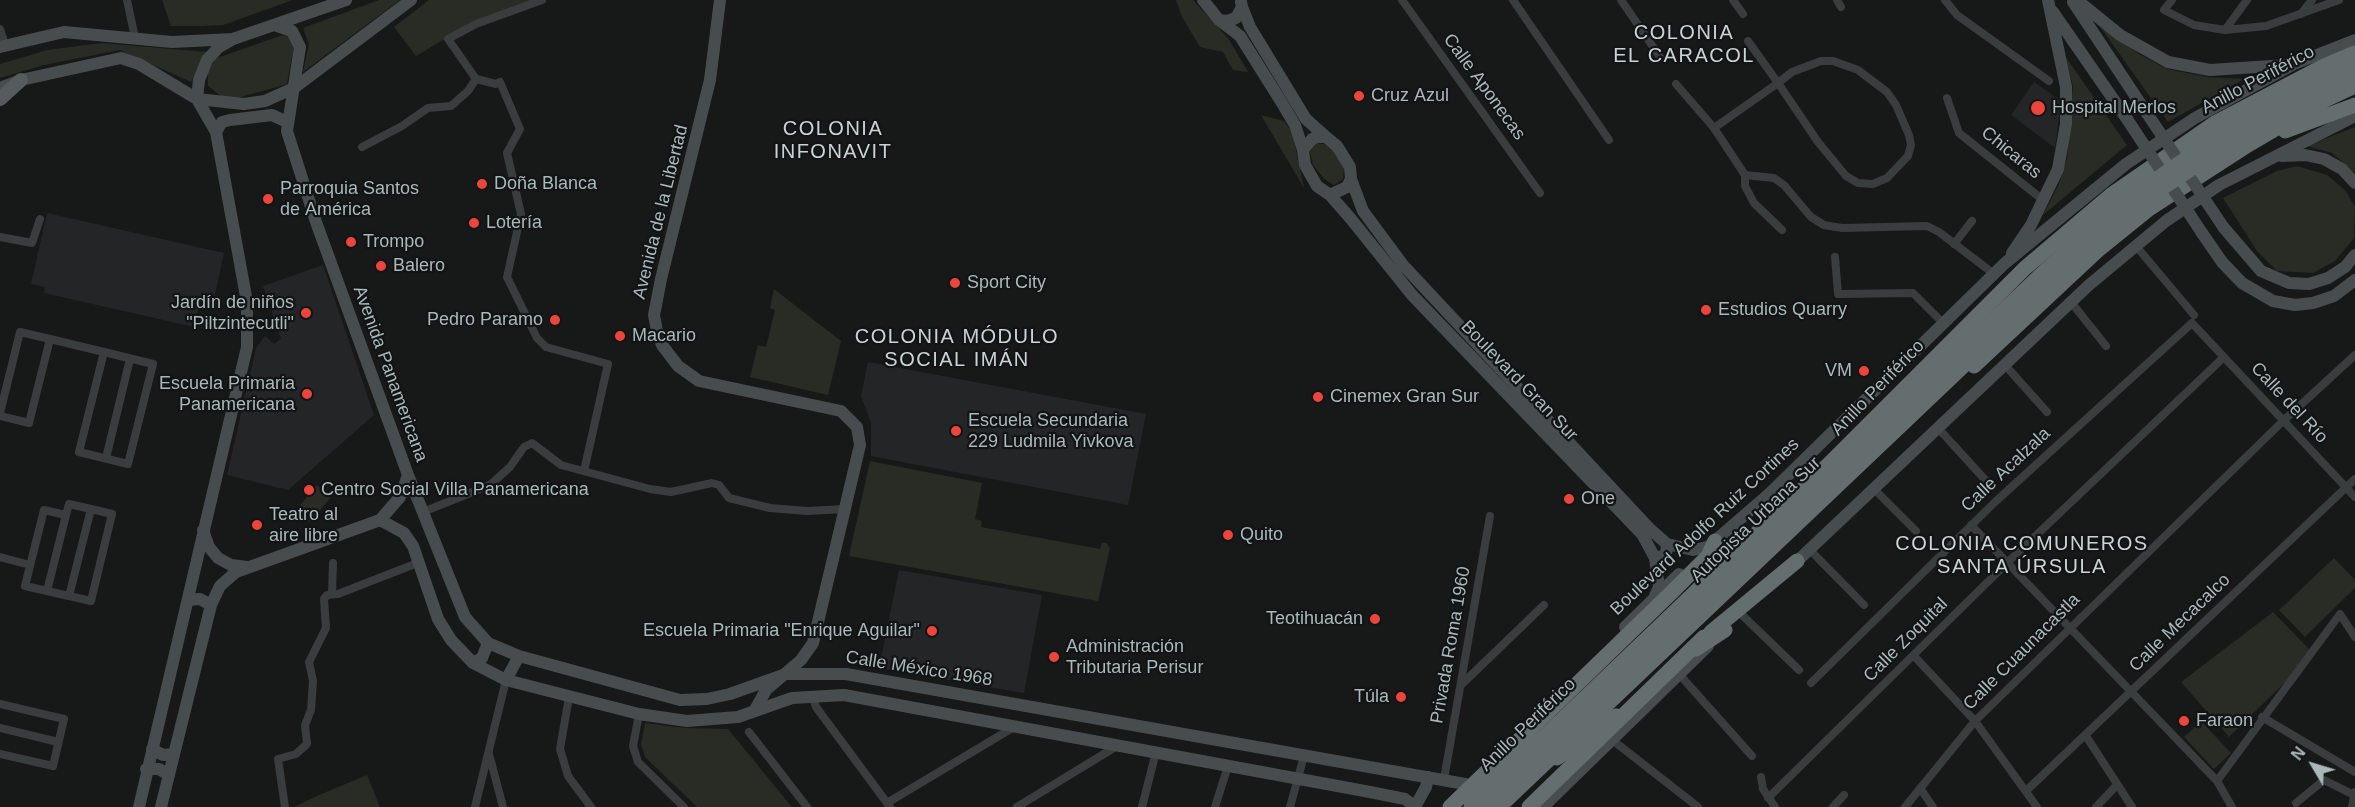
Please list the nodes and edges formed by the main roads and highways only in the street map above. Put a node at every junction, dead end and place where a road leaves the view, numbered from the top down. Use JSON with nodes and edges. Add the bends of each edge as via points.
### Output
{"nodes":[{"id":1,"x":2355,"y":41,"type":"edge"},
{"id":2,"x":2355,"y":53,"type":"edge"},
{"id":3,"x":2355,"y":65,"type":"edge"},
{"id":4,"x":2355,"y":77,"type":"edge"},
{"id":5,"x":21,"y":80,"type":"road end"},
{"id":6,"x":2355,"y":86,"type":"edge"},
{"id":7,"x":0,"y":99,"type":"edge"},
{"id":8,"x":2355,"y":105,"type":"edge"},
{"id":9,"x":2215,"y":123,"type":"junction"},
{"id":10,"x":2248,"y":145,"type":"junction"},
{"id":11,"x":1830,"y":463,"type":"junction"},
{"id":12,"x":1711,"y":544,"type":"road end"},
{"id":13,"x":1797,"y":561,"type":"road end"},
{"id":14,"x":1676,"y":593,"type":"junction"},
{"id":15,"x":1725,"y":630,"type":"road end"},
{"id":16,"x":1600,"y":665,"type":"junction"},
{"id":17,"x":1557,"y":758,"type":"junction"},
{"id":18,"x":1450,"y":807,"type":"edge"},
{"id":19,"x":1471,"y":807,"type":"edge"},
{"id":20,"x":1483,"y":807,"type":"edge"},
{"id":21,"x":1499,"y":807,"type":"edge"},
{"id":22,"x":1508,"y":807,"type":"edge"},
{"id":23,"x":1529,"y":807,"type":"edge"}],
"edges":[{"from":1,"to":9,"type":"highway","via":[[2258,93]]},
{"from":2,"to":9,"type":"highway","name":"Anillo Periférico"},
{"from":3,"to":20,"type":"highway","name":"Autopista Urbana Sur","bridge":true,"via":[[2277,102],[2220,135],[2113,210]]},
{"from":4,"to":21,"type":"highway","name":"Autopista Urbana Sur","bridge":true,"via":[[2227,145],[2147,198],[2096,240]]},
{"from":5,"to":7,"type":"main road"},
{"from":6,"to":10,"type":"highway"},
{"from":8,"to":10,"type":"highway"},
{"from":9,"to":11,"type":"highway","name":"Anillo Periférico","via":[[2111,195],[2025,268]]},
{"from":10,"to":17,"type":"highway","via":[[2149,209],[2097,251]]},
{"from":11,"to":14,"type":"highway","via":[[1809,473]]},
{"from":11,"to":19,"type":"highway","name":"Anillo Periférico"},
{"from":12,"to":14,"type":"highway","via":[[1708,556]]},
{"from":13,"to":23,"type":"highway","bridge":true,"via":[[1704,637]]},
{"from":14,"to":16,"type":"highway","via":[[1619,640]]},
{"from":14,"to":16,"type":"highway","via":[[1617,655]]},
{"from":15,"to":17,"type":"highway","via":[[1700,646],[1629,707]]},
{"from":16,"to":18,"type":"highway"},
{"from":17,"to":22,"type":"highway"}]}
